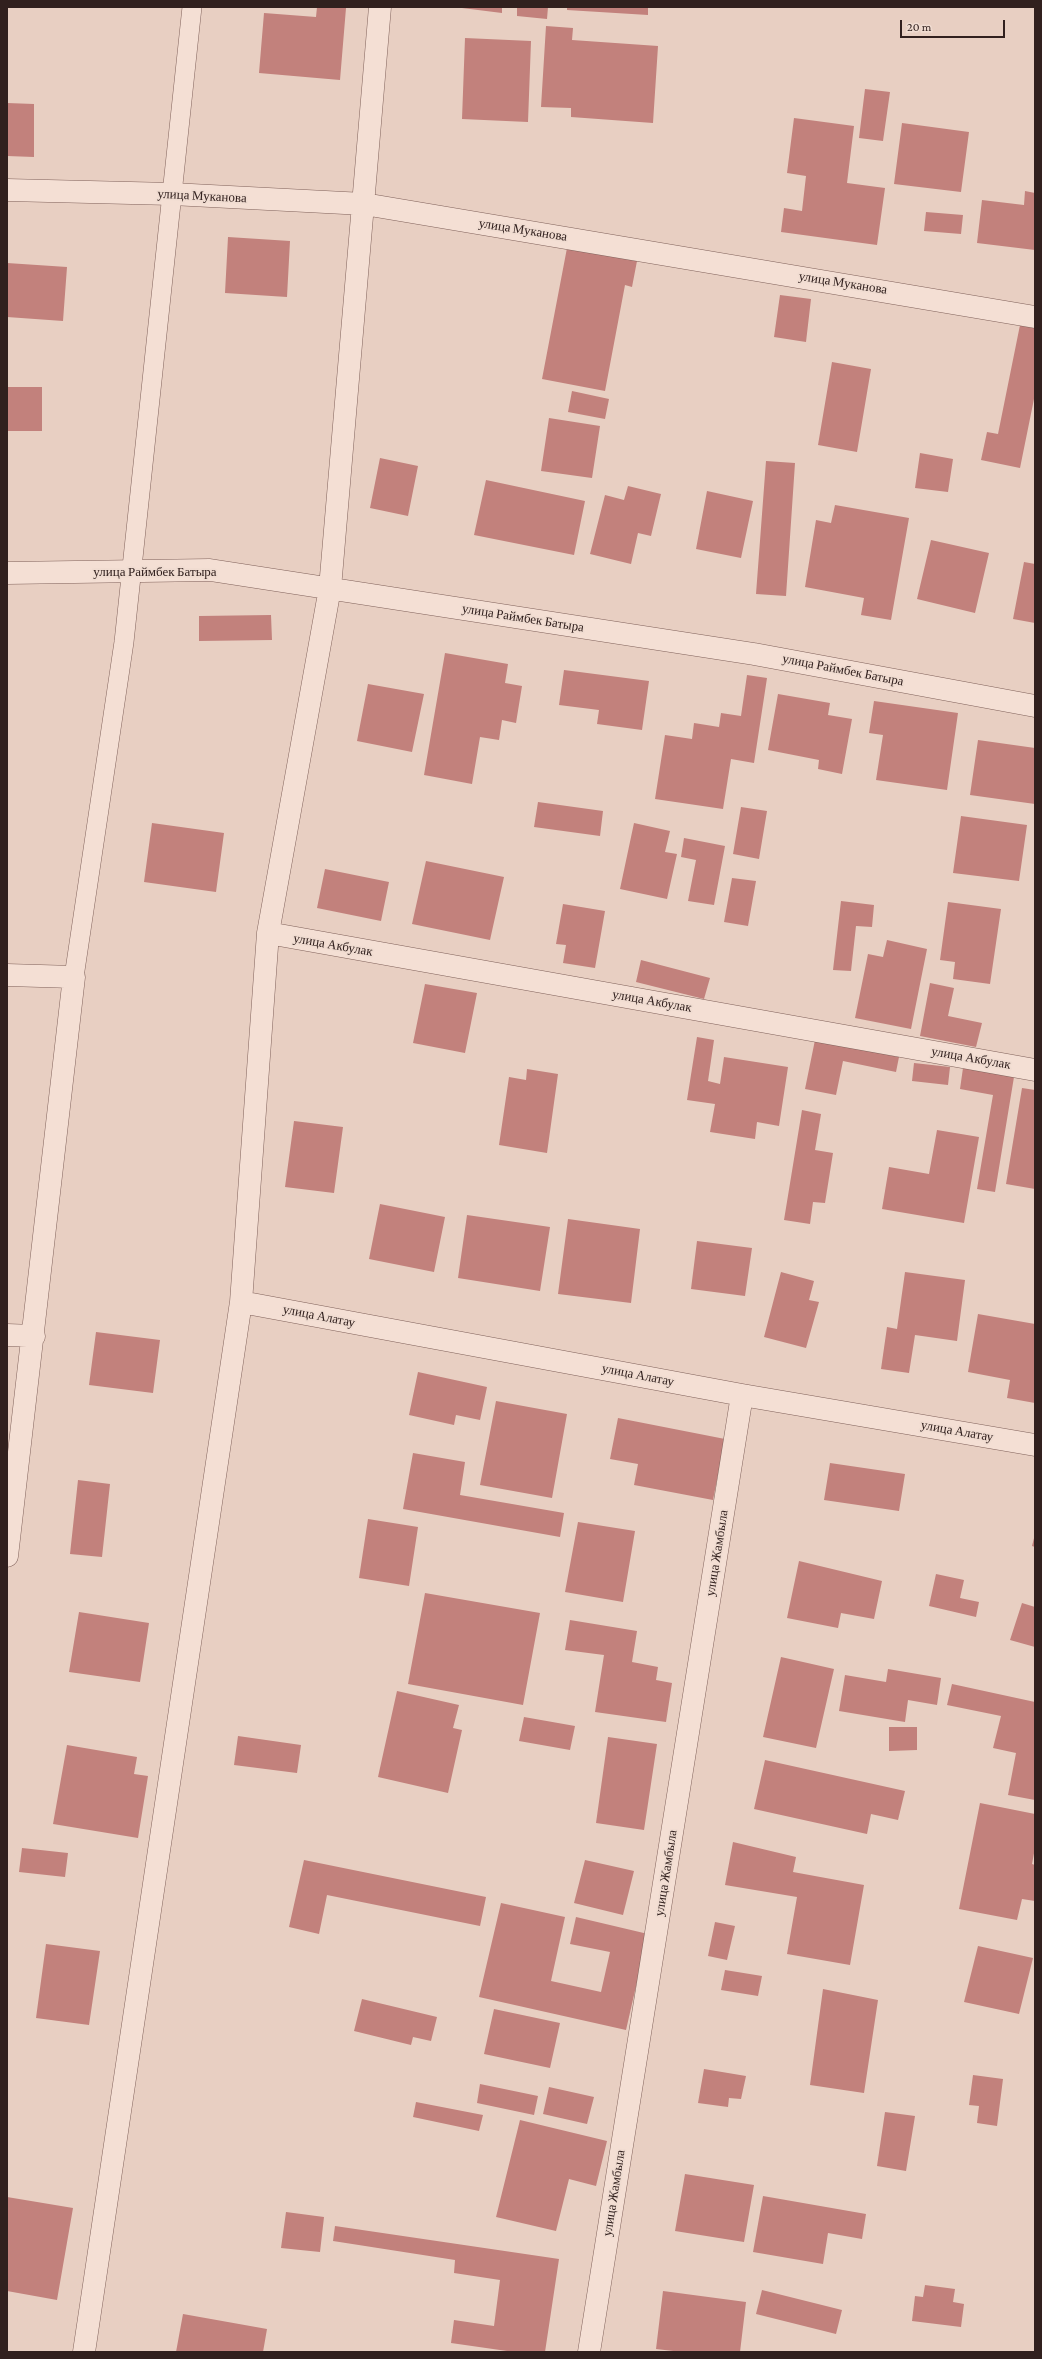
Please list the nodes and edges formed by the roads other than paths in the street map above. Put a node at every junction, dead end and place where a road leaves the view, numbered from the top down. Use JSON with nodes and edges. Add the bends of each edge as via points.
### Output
{"nodes":[{"id":1,"x":192,"y":7,"type":"edge"},
{"id":2,"x":380,"y":7,"type":"edge"},
{"id":3,"x":7,"y":190,"type":"edge"},
{"id":4,"x":172,"y":194,"type":"junction"},
{"id":5,"x":364,"y":204,"type":"junction"},
{"id":6,"x":1035,"y":317,"type":"edge"},
{"id":7,"x":132,"y":571,"type":"junction"},
{"id":8,"x":7,"y":573,"type":"edge"},
{"id":9,"x":330,"y":588,"type":"junction"},
{"id":10,"x":1035,"y":706,"type":"edge"},
{"id":11,"x":268,"y":933,"type":"junction"},
{"id":12,"x":7,"y":976,"type":"edge"},
{"id":13,"x":74,"y":977,"type":"junction"},
{"id":14,"x":1035,"y":1070,"type":"edge"},
{"id":15,"x":241,"y":1302,"type":"junction"},
{"id":16,"x":7,"y":1336,"type":"edge"},
{"id":17,"x":34,"y":1336,"type":"junction"},
{"id":18,"x":742,"y":1395,"type":"junction"},
{"id":19,"x":1035,"y":1445,"type":"edge"},
{"id":20,"x":7,"y":1556,"type":"edge"},
{"id":21,"x":84,"y":2352,"type":"edge"},
{"id":22,"x":589,"y":2352,"type":"edge"}],
"edges":[{"from":1,"to":4,"type":"lane"},
{"from":2,"to":5,"type":"street"},
{"from":3,"to":4,"type":"street","name":"улица Муканова"},
{"from":4,"to":5,"type":"street","name":"улица Муканова"},
{"from":4,"to":7,"type":"lane"},
{"from":5,"to":6,"type":"street","name":"улица Муканова"},
{"from":5,"to":9,"type":"street"},
{"from":7,"to":8,"type":"street","name":"улица Раймбек Батыра"},
{"from":7,"to":9,"type":"street","name":"улица Раймбек Батыра","via":[[210,570]]},
{"from":7,"to":13,"type":"lane","via":[[124,642]]},
{"from":9,"to":10,"type":"street","name":"улица Раймбек Батыра","via":[[754,654]]},
{"from":9,"to":11,"type":"street"},
{"from":11,"to":14,"type":"street","name":"улица Акбулак"},
{"from":11,"to":15,"type":"street"},
{"from":12,"to":13,"type":"street"},
{"from":13,"to":17,"type":"street"},
{"from":15,"to":18,"type":"street","name":"улица Алатау"},
{"from":15,"to":21,"type":"street"},
{"from":16,"to":17,"type":"street"},
{"from":17,"to":20,"type":"street"},
{"from":18,"to":19,"type":"street","name":"улица Алатау"},
{"from":18,"to":22,"type":"street","name":"улица Жамбыла"}]}
